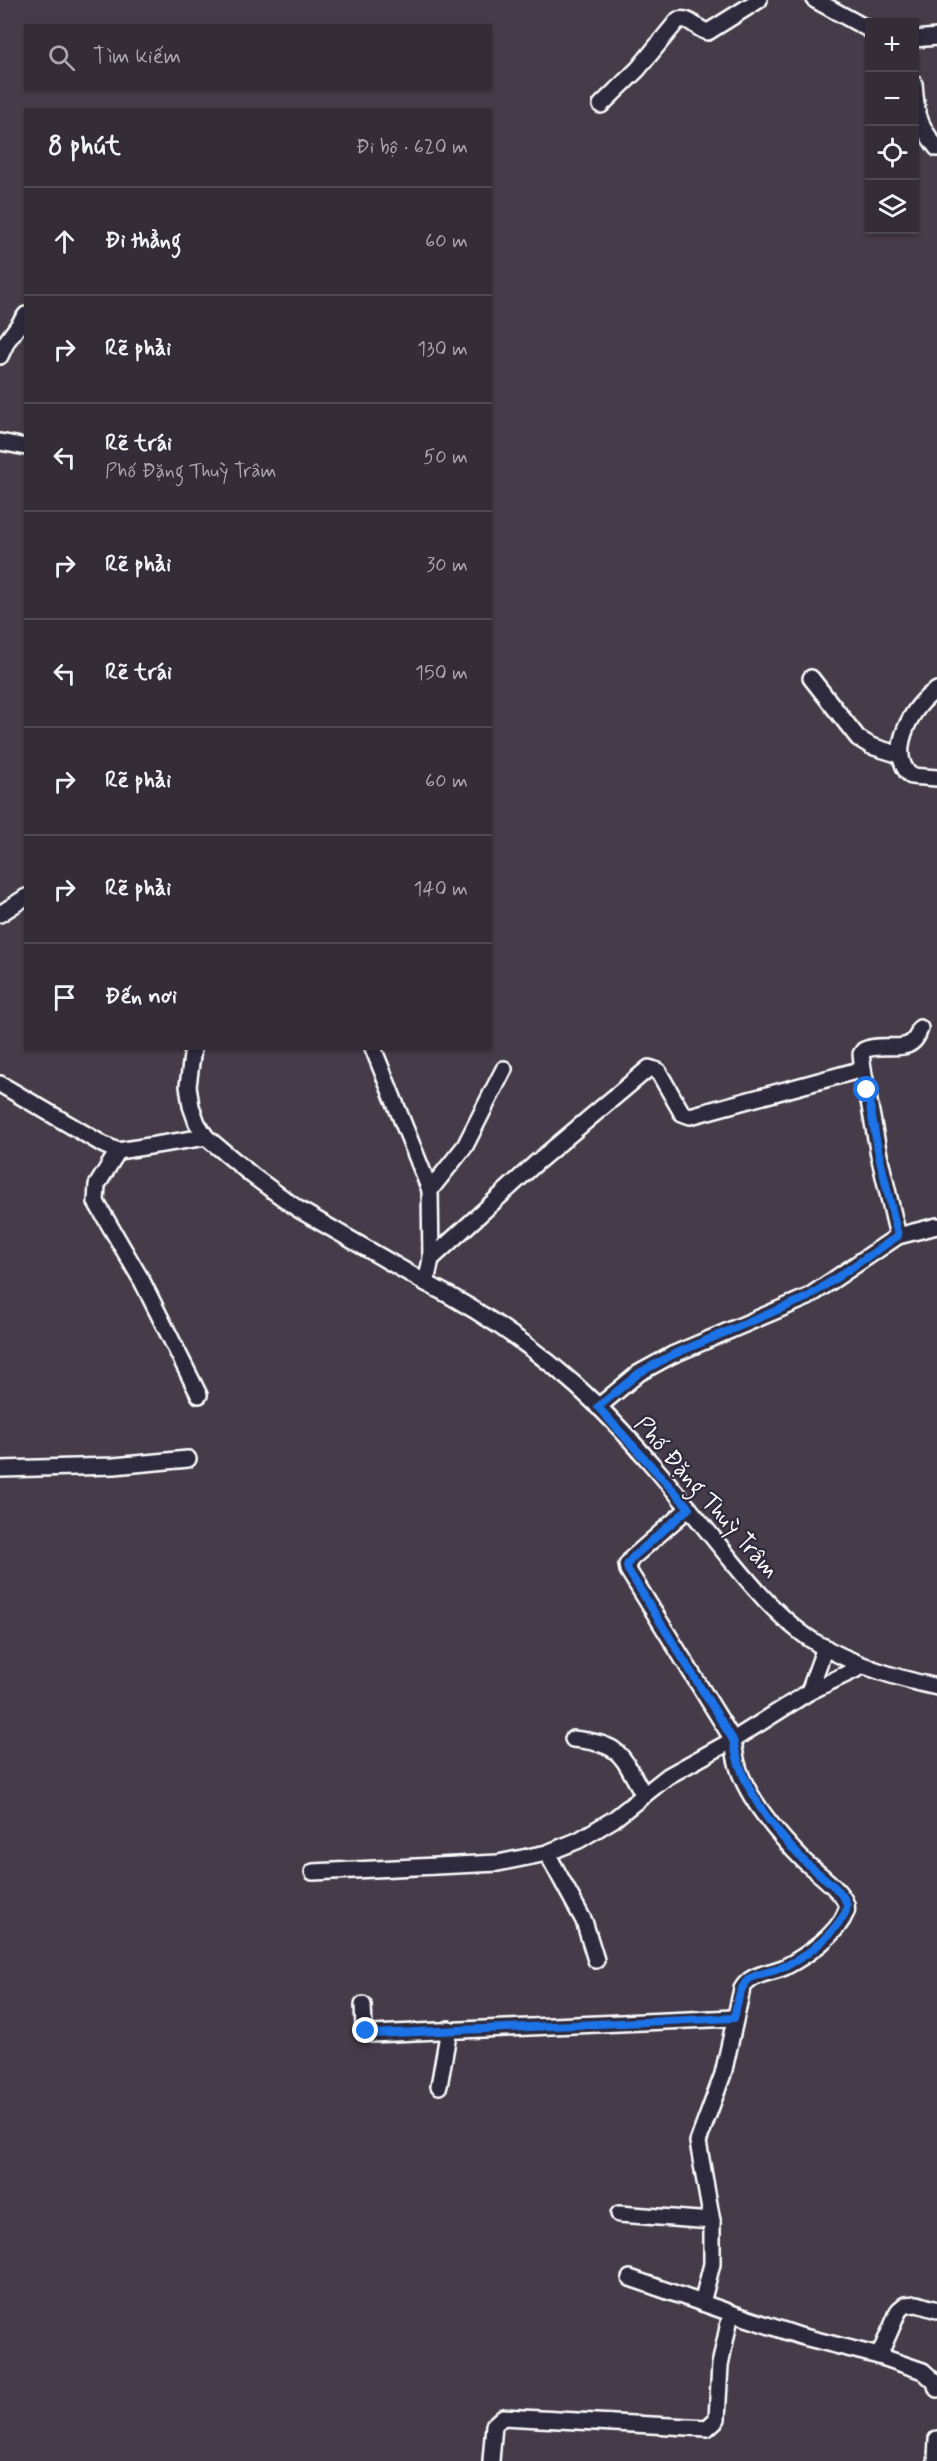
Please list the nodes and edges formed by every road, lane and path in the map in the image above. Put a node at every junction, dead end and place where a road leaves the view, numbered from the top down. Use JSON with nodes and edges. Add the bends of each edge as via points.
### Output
{"nodes":[{"id":1,"x":759,"y":0,"type":"edge"},
{"id":2,"x":815,"y":0,"type":"edge"},
{"id":3,"x":865,"y":27,"type":"edge"},
{"id":4,"x":937,"y":37,"type":"edge"},
{"id":5,"x":919,"y":39,"type":"edge"},
{"id":6,"x":601,"y":105,"type":"dead end"},
{"id":7,"x":919,"y":120,"type":"edge"},
{"id":8,"x":937,"y":148,"type":"edge"},
{"id":9,"x":24,"y":318,"type":"edge"},
{"id":10,"x":0,"y":356,"type":"edge"},
{"id":11,"x":0,"y":442,"type":"edge"},
{"id":12,"x":24,"y":447,"type":"edge"},
{"id":13,"x":811,"y":678,"type":"dead end"},
{"id":14,"x":937,"y":690,"type":"edge"},
{"id":15,"x":900,"y":755,"type":"junction"},
{"id":16,"x":937,"y":778,"type":"edge"},
{"id":17,"x":24,"y":898,"type":"edge"},
{"id":18,"x":0,"y":914,"type":"edge"},
{"id":19,"x":920,"y":1028,"type":"dead end"},
{"id":20,"x":193,"y":1050,"type":"edge"},
{"id":21,"x":374,"y":1050,"type":"edge"},
{"id":22,"x":504,"y":1069,"type":"dead end"},
{"id":23,"x":863,"y":1069,"type":"junction"},
{"id":24,"x":0,"y":1084,"type":"edge"},
{"id":25,"x":206,"y":1137,"type":"junction"},
{"id":26,"x":118,"y":1151,"type":"junction"},
{"id":27,"x":430,"y":1190,"type":"junction"},
{"id":28,"x":937,"y":1226,"type":"edge"},
{"id":29,"x":898,"y":1236,"type":"junction"},
{"id":30,"x":431,"y":1259,"type":"junction"},
{"id":31,"x":426,"y":1283,"type":"junction"},
{"id":32,"x":199,"y":1395,"type":"dead end"},
{"id":33,"x":598,"y":1407,"type":"junction"},
{"id":34,"x":188,"y":1459,"type":"dead end"},
{"id":35,"x":0,"y":1469,"type":"edge"},
{"id":36,"x":689,"y":1508,"type":"junction"},
{"id":37,"x":825,"y":1647,"type":"junction"},
{"id":38,"x":863,"y":1666,"type":"junction"},
{"id":39,"x":937,"y":1687,"type":"edge"},
{"id":40,"x":809,"y":1692,"type":"junction"},
{"id":41,"x":573,"y":1739,"type":"dead end"},
{"id":42,"x":733,"y":1740,"type":"junction"},
{"id":43,"x":644,"y":1795,"type":"junction"},
{"id":44,"x":547,"y":1853,"type":"junction"},
{"id":45,"x":313,"y":1872,"type":"dead end"},
{"id":46,"x":596,"y":1960,"type":"dead end"},
{"id":47,"x":363,"y":2005,"type":"dead end"},
{"id":48,"x":734,"y":2018,"type":"junction"},
{"id":49,"x":449,"y":2029,"type":"junction"},
{"id":50,"x":439,"y":2086,"type":"dead end"},
{"id":51,"x":619,"y":2214,"type":"dead end"},
{"id":52,"x":712,"y":2221,"type":"junction"},
{"id":53,"x":630,"y":2278,"type":"dead end"},
{"id":54,"x":702,"y":2303,"type":"junction"},
{"id":55,"x":937,"y":2310,"type":"edge"},
{"id":56,"x":731,"y":2313,"type":"junction"},
{"id":57,"x":879,"y":2356,"type":"junction"},
{"id":58,"x":937,"y":2389,"type":"edge"},
{"id":59,"x":937,"y":2439,"type":"edge"},
{"id":60,"x":491,"y":2461,"type":"edge"},
{"id":61,"x":936,"y":2461,"type":"edge"}],
"edges":[{"from":1,"to":6,"type":"street","via":[[708,32],[688,20],[678,20],[645,61]]},
{"from":2,"to":3,"type":"street"},
{"from":4,"to":5,"type":"street"},
{"from":7,"to":8,"type":"street"},
{"from":9,"to":10,"type":"street"},
{"from":11,"to":12,"type":"street"},
{"from":13,"to":15,"type":"street","via":[[858,738]]},
{"from":14,"to":15,"type":"street","via":[[922,700],[911,715]]},
{"from":15,"to":16,"type":"street","via":[[911,776]]},
{"from":17,"to":18,"type":"street"},
{"from":19,"to":23,"type":"street","via":[[917,1040],[910,1045],[864,1050]]},
{"from":20,"to":25,"type":"street","via":[[188,1086],[194,1115]]},
{"from":21,"to":27,"type":"street"},
{"from":22,"to":27,"type":"street","via":[[465,1146]]},
{"from":23,"to":29,"type":"street"},
{"from":23,"to":30,"type":"street","via":[[690,1116],[682,1113],[658,1071],[646,1069]]},
{"from":24,"to":26,"type":"street"},
{"from":25,"to":26,"type":"street"},
{"from":25,"to":31,"type":"street","name":"Phố Đặng Thuỳ Trâm","via":[[298,1209]]},
{"from":26,"to":32,"type":"street","via":[[97,1185],[96,1202],[142,1281]]},
{"from":27,"to":30,"type":"street"},
{"from":28,"to":29,"type":"street"},
{"from":29,"to":33,"type":"street","via":[[808,1297],[639,1373]]},
{"from":30,"to":31,"type":"street"},
{"from":31,"to":33,"type":"street","name":"Phố Đặng Thuỳ Trâm","via":[[522,1342]]},
{"from":33,"to":36,"type":"street","name":"Phố Đặng Thuỳ Trâm"},
{"from":34,"to":35,"type":"street","via":[[114,1466]]},
{"from":36,"to":37,"type":"street","name":"Phố Đặng Thuỳ Trâm","via":[[763,1596]]},
{"from":36,"to":42,"type":"street","via":[[627,1565]]},
{"from":37,"to":38,"type":"street","name":"Phố Đặng Thuỳ Trâm"},
{"from":37,"to":40,"type":"street"},
{"from":38,"to":39,"type":"street","name":"Phố Đặng Thuỳ Trâm"},
{"from":38,"to":40,"type":"street"},
{"from":40,"to":42,"type":"street"},
{"from":41,"to":43,"type":"street","via":[[597,1742],[615,1750]]},
{"from":42,"to":43,"type":"street","via":[[668,1776]]},
{"from":42,"to":48,"type":"street","via":[[737,1763],[752,1795],[781,1835],[841,1894],[847,1906],[835,1928],[809,1952],[746,1982]]},
{"from":43,"to":44,"type":"street","via":[[579,1840]]},
{"from":44,"to":45,"type":"street","via":[[498,1863]]},
{"from":44,"to":46,"type":"street","via":[[584,1922]]},
{"from":47,"to":49,"type":"street","via":[[364,2027],[371,2034]]},
{"from":48,"to":49,"type":"street"},
{"from":48,"to":52,"type":"street","via":[[723,2074],[698,2142]]},
{"from":49,"to":50,"type":"street"},
{"from":51,"to":52,"type":"street"},
{"from":52,"to":54,"type":"street","via":[[712,2264]]},
{"from":53,"to":54,"type":"street"},
{"from":54,"to":56,"type":"street"},
{"from":55,"to":57,"type":"street","via":[[904,2305]]},
{"from":56,"to":57,"type":"street"},
{"from":56,"to":60,"type":"street","via":[[713,2425],[707,2428],[503,2418],[495,2426]]},
{"from":57,"to":58,"type":"street","via":[[923,2371]]},
{"from":59,"to":61,"type":"street"}]}
